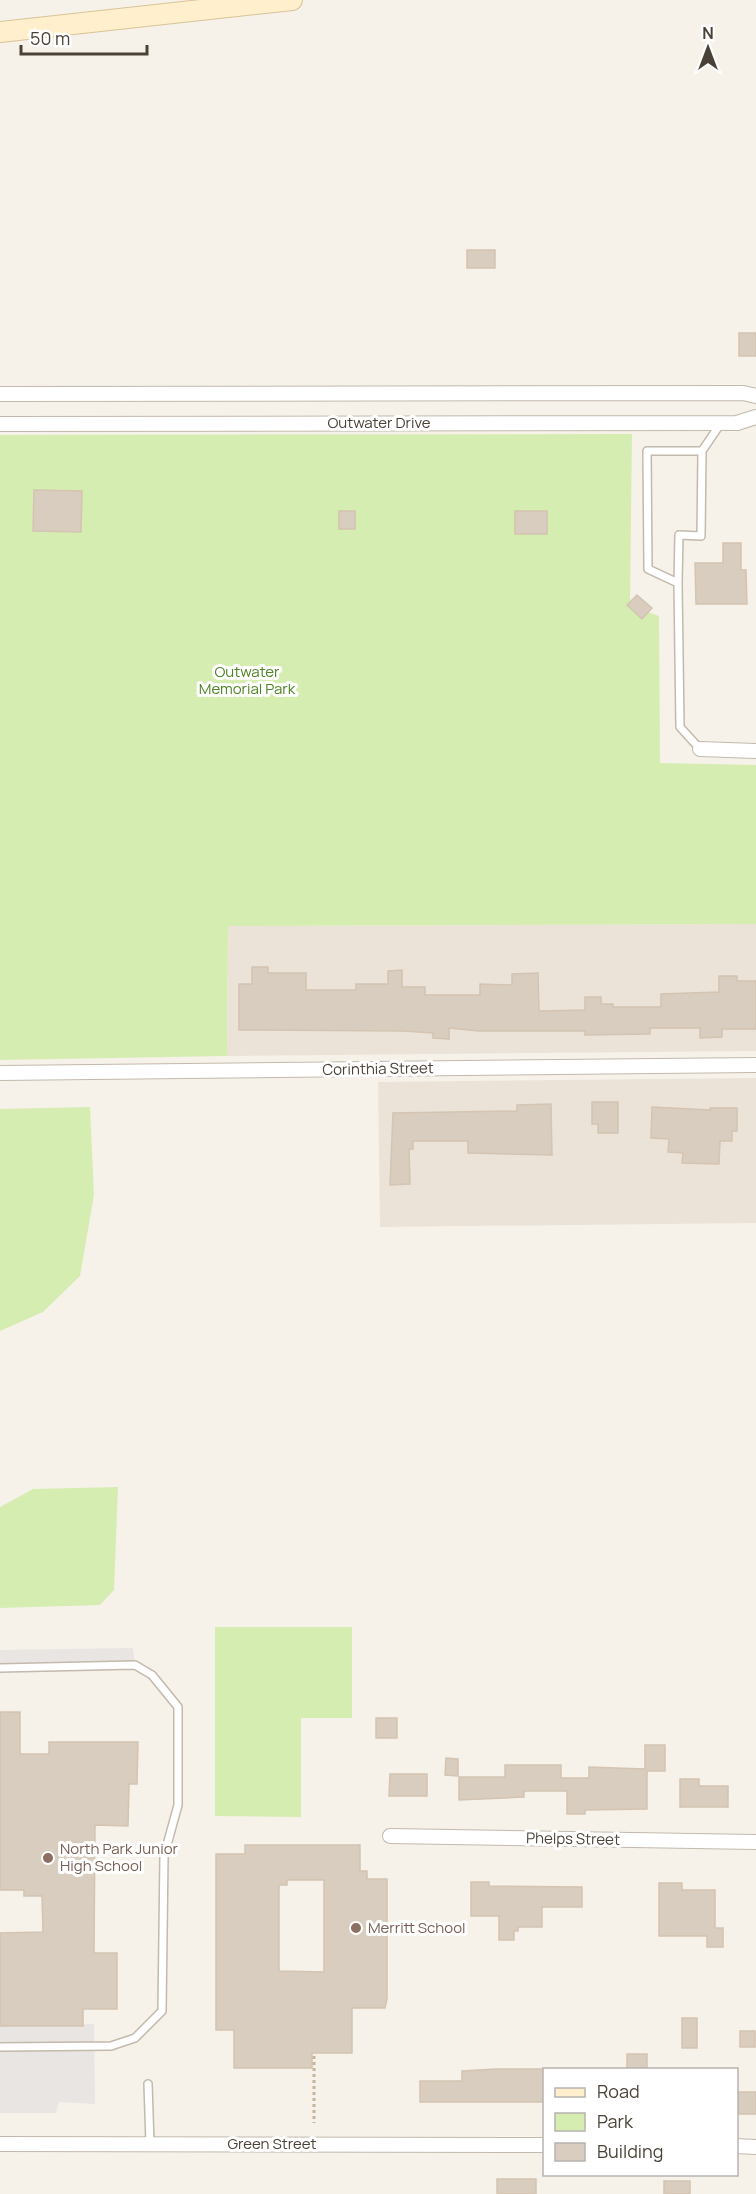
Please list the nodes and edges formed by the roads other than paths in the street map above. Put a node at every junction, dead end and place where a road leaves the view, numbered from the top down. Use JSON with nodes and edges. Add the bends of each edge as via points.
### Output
{"nodes":[{"id":1,"x":292,"y":0,"type":"edge"},
{"id":2,"x":0,"y":32,"type":"edge"},
{"id":3,"x":0,"y":394,"type":"edge"},
{"id":4,"x":756,"y":396,"type":"edge"},
{"id":5,"x":756,"y":417,"type":"edge"},
{"id":6,"x":721,"y":423,"type":"junction"},
{"id":7,"x":0,"y":424,"type":"edge"},
{"id":8,"x":702,"y":451,"type":"junction"},
{"id":9,"x":678,"y":583,"type":"junction"},
{"id":10,"x":700,"y":749,"type":"joint"},
{"id":11,"x":756,"y":751,"type":"edge"},
{"id":12,"x":756,"y":1065,"type":"edge"},
{"id":13,"x":0,"y":1073,"type":"edge"},
{"id":14,"x":0,"y":1668,"type":"edge"},
{"id":15,"x":390,"y":1836,"type":"dead end"},
{"id":16,"x":756,"y":1842,"type":"edge"},
{"id":17,"x":0,"y":2047,"type":"edge"},
{"id":18,"x":148,"y":2084,"type":"dead end"},
{"id":19,"x":0,"y":2144,"type":"edge"},
{"id":20,"x":150,"y":2144,"type":"junction"},
{"id":21,"x":543,"y":2145,"type":"edge"},
{"id":22,"x":738,"y":2146,"type":"edge"},
{"id":23,"x":756,"y":2146,"type":"edge"}],
"edges":[{"from":1,"to":2,"type":"street"},
{"from":3,"to":4,"type":"street","name":"Outwater Drive"},
{"from":5,"to":6,"type":"street","name":"Outwater Drive"},
{"from":6,"to":7,"type":"street","name":"Outwater Drive"},
{"from":6,"to":8,"type":"lane"},
{"from":8,"to":9,"type":"lane","via":[[701,536],[679,535]]},
{"from":8,"to":9,"type":"lane","via":[[647,451],[648,569]]},
{"from":9,"to":10,"type":"lane","via":[[680,727]]},
{"from":10,"to":11,"type":"street"},
{"from":12,"to":13,"type":"street","name":"Corinthia Street"},
{"from":14,"to":17,"type":"lane","via":[[135,1665],[152,1675],[178,1707],[178,1805],[164,1856],[162,2011],[135,2038],[111,2046]]},
{"from":15,"to":16,"type":"street","name":"Phelps Street"},
{"from":18,"to":20,"type":"lane"},
{"from":19,"to":20,"type":"street","name":"Green Street"},
{"from":20,"to":21,"type":"street","name":"Green Street"},
{"from":22,"to":23,"type":"street"}]}
